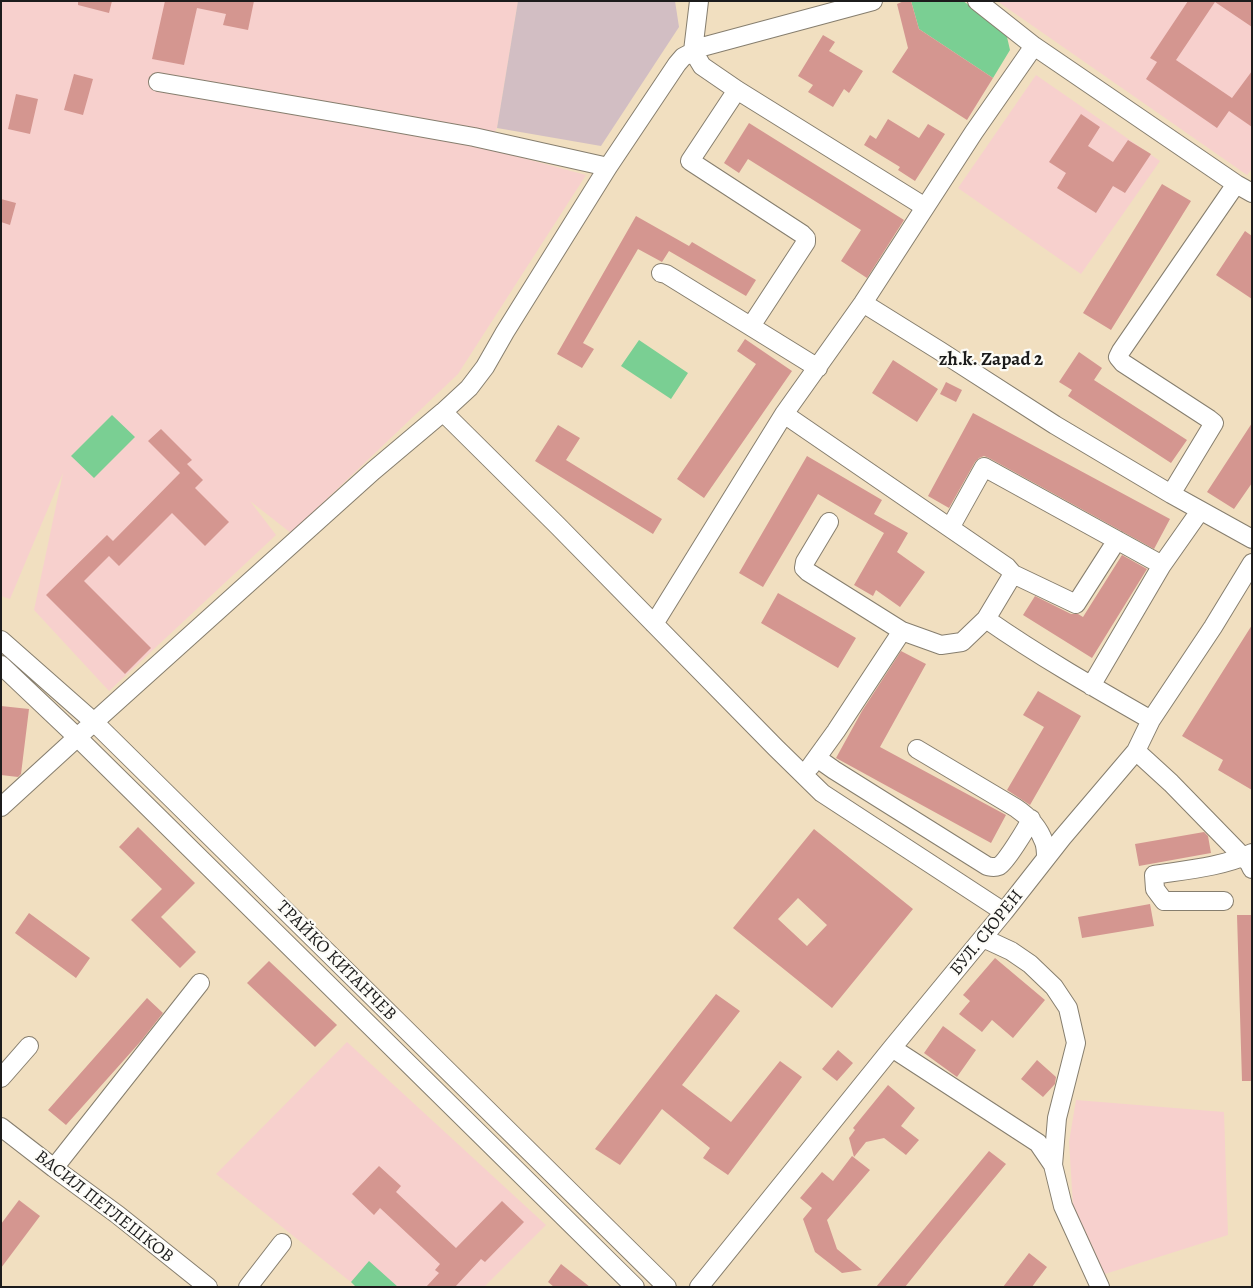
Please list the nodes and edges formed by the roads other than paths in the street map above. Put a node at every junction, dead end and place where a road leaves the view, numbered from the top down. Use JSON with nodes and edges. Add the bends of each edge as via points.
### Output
{"nodes":[{"id":1,"x":699,"y":1,"type":"edge"},
{"id":2,"x":873,"y":1,"type":"edge"},
{"id":3,"x":977,"y":1,"type":"edge"},
{"id":4,"x":1034,"y":46,"type":"junction"},
{"id":5,"x":693,"y":51,"type":"junction"},
{"id":6,"x":158,"y":82,"type":"dead end"},
{"id":7,"x":737,"y":90,"type":"junction"},
{"id":8,"x":608,"y":167,"type":"junction"},
{"id":9,"x":1246,"y":186,"type":"edge"},
{"id":10,"x":925,"y":207,"type":"junction"},
{"id":11,"x":661,"y":273,"type":"dead end"},
{"id":12,"x":863,"y":303,"type":"junction"},
{"id":13,"x":751,"y":326,"type":"junction"},
{"id":14,"x":818,"y":368,"type":"junction"},
{"id":15,"x":443,"y":412,"type":"junction"},
{"id":16,"x":784,"y":414,"type":"junction"},
{"id":17,"x":1171,"y":494,"type":"junction"},
{"id":18,"x":1200,"y":511,"type":"junction"},
{"id":19,"x":829,"y":522,"type":"dead end"},
{"id":20,"x":950,"y":528,"type":"junction"},
{"id":21,"x":1252,"y":539,"type":"edge"},
{"id":22,"x":1117,"y":540,"type":"junction"},
{"id":23,"x":1252,"y":563,"type":"edge"},
{"id":24,"x":1162,"y":565,"type":"junction"},
{"id":25,"x":1013,"y":574,"type":"junction"},
{"id":26,"x":986,"y":620,"type":"junction"},
{"id":27,"x":654,"y":624,"type":"junction"},
{"id":28,"x":902,"y":631,"type":"junction"},
{"id":29,"x":1,"y":640,"type":"edge"},
{"id":30,"x":1,"y":665,"type":"edge"},
{"id":31,"x":1091,"y":686,"type":"junction"},
{"id":32,"x":1151,"y":720,"type":"junction"},
{"id":33,"x":94,"y":722,"type":"junction"},
{"id":34,"x":77,"y":737,"type":"junction"},
{"id":35,"x":917,"y":749,"type":"dead end"},
{"id":36,"x":1136,"y":751,"type":"junction"},
{"id":37,"x":817,"y":758,"type":"junction"},
{"id":38,"x":804,"y":776,"type":"junction"},
{"id":39,"x":1,"y":807,"type":"edge"},
{"id":40,"x":1031,"y":819,"type":"junction"},
{"id":41,"x":1046,"y":858,"type":"junction"},
{"id":42,"x":1249,"y":860,"type":"edge"},
{"id":43,"x":1224,"y":901,"type":"dead end"},
{"id":44,"x":1004,"y":912,"type":"junction"},
{"id":45,"x":983,"y":938,"type":"junction"},
{"id":46,"x":200,"y":983,"type":"dead end"},
{"id":47,"x":29,"y":1046,"type":"dead end"},
{"id":48,"x":892,"y":1048,"type":"junction"},
{"id":49,"x":1,"y":1078,"type":"edge"},
{"id":50,"x":1,"y":1127,"type":"edge"},
{"id":51,"x":1053,"y":1165,"type":"junction"},
{"id":52,"x":54,"y":1168,"type":"junction"},
{"id":53,"x":282,"y":1243,"type":"dead end"},
{"id":54,"x":208,"y":1287,"type":"edge"},
{"id":55,"x":248,"y":1287,"type":"edge"},
{"id":56,"x":635,"y":1287,"type":"edge"},
{"id":57,"x":667,"y":1287,"type":"edge"},
{"id":58,"x":699,"y":1287,"type":"edge"},
{"id":59,"x":1100,"y":1287,"type":"edge"}],
"edges":[{"from":1,"to":5,"type":"street"},
{"from":2,"to":5,"type":"street"},
{"from":3,"to":4,"type":"street"},
{"from":4,"to":9,"type":"street"},
{"from":4,"to":10,"type":"street"},
{"from":5,"to":7,"type":"street","via":[[702,66]]},
{"from":5,"to":8,"type":"street","via":[[677,64]]},
{"from":6,"to":8,"type":"street","via":[[465,136]]},
{"from":7,"to":10,"type":"street"},
{"from":7,"to":13,"type":"street","via":[[690,161],[806,238]]},
{"from":8,"to":15,"type":"street","via":[[485,367],[469,388]]},
{"from":9,"to":17,"type":"street","via":[[1118,357],[1214,423]]},
{"from":10,"to":12,"type":"street"},
{"from":11,"to":13,"type":"street"},
{"from":12,"to":14,"type":"street"},
{"from":12,"to":17,"type":"street"},
{"from":13,"to":14,"type":"street"},
{"from":14,"to":16,"type":"street"},
{"from":15,"to":27,"type":"street"},
{"from":15,"to":33,"type":"street"},
{"from":16,"to":20,"type":"street"},
{"from":16,"to":27,"type":"street"},
{"from":17,"to":18,"type":"street"},
{"from":18,"to":21,"type":"street"},
{"from":18,"to":24,"type":"street"},
{"from":19,"to":28,"type":"street","via":[[804,568]]},
{"from":20,"to":22,"type":"street","via":[[984,467]]},
{"from":20,"to":25,"type":"street"},
{"from":22,"to":24,"type":"street"},
{"from":22,"to":25,"type":"street","via":[[1076,604]]},
{"from":23,"to":32,"type":"street","name":"БУЛ. СЮРЕН"},
{"from":24,"to":31,"type":"street"},
{"from":25,"to":26,"type":"street"},
{"from":26,"to":28,"type":"street","via":[[962,642],[941,644]]},
{"from":26,"to":31,"type":"street"},
{"from":27,"to":38,"type":"street"},
{"from":28,"to":37,"type":"street"},
{"from":29,"to":33,"type":"street","name":"ТРАЙКО КИТАНЧЕВ"},
{"from":30,"to":34,"type":"street","name":"ТРАЙКО КИТАНЧЕВ"},
{"from":31,"to":32,"type":"street"},
{"from":32,"to":36,"type":"street","name":"БУЛ. СЮРЕН"},
{"from":33,"to":34,"type":"street"},
{"from":33,"to":57,"type":"street","name":"ТРАЙКО КИТАНЧЕВ"},
{"from":34,"to":39,"type":"street"},
{"from":34,"to":56,"type":"street","name":"ТРАЙКО КИТАНЧЕВ"},
{"from":35,"to":40,"type":"street"},
{"from":36,"to":41,"type":"street","name":"БУЛ. СЮРЕН"},
{"from":36,"to":42,"type":"street"},
{"from":37,"to":38,"type":"street"},
{"from":37,"to":40,"type":"street","via":[[993,868],[1001,865]]},
{"from":38,"to":44,"type":"street","via":[[822,793]]},
{"from":40,"to":41,"type":"street","via":[[1044,842]]},
{"from":41,"to":44,"type":"street","name":"БУЛ. СЮРЕН"},
{"from":42,"to":43,"type":"street","via":[[1154,875],[1155,889],[1164,901]]},
{"from":44,"to":45,"type":"street","name":"БУЛ. СЮРЕН"},
{"from":45,"to":48,"type":"street","name":"БУЛ. СЮРЕН"},
{"from":45,"to":51,"type":"street","via":[[1030,964],[1054,987],[1068,1008],[1076,1042],[1057,1118]]},
{"from":46,"to":52,"type":"street"},
{"from":47,"to":49,"type":"street"},
{"from":48,"to":51,"type":"street","via":[[1038,1143]]},
{"from":48,"to":58,"type":"street","name":"БУЛ. СЮРЕН"},
{"from":50,"to":52,"type":"street","name":"ВАСИЛ ПЕТЛЕШКОВ"},
{"from":51,"to":59,"type":"street","via":[[1063,1206]]},
{"from":52,"to":54,"type":"street","name":"ВАСИЛ ПЕТЛЕШКОВ"},
{"from":53,"to":55,"type":"street"}]}
